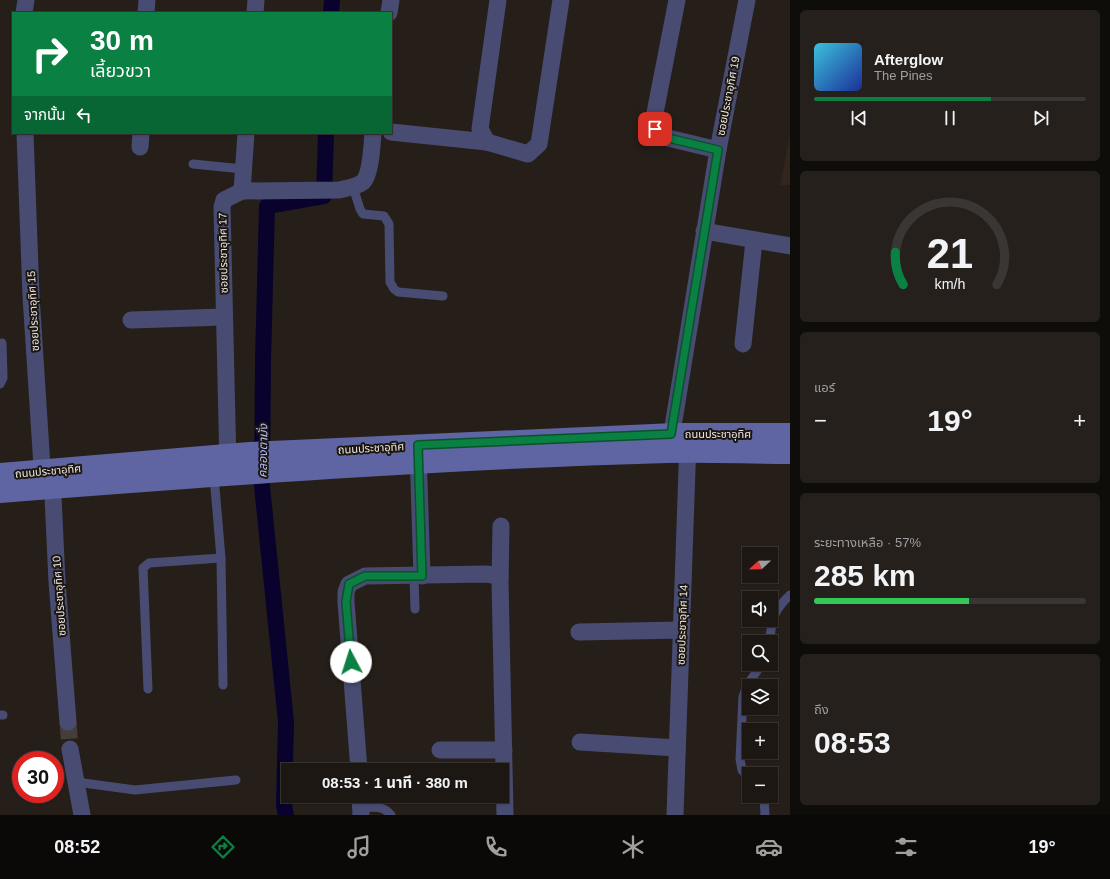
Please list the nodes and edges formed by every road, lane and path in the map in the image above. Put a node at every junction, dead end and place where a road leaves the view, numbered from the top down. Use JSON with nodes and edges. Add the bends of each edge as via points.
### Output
{"nodes":[{"id":1,"x":26,"y":0,"type":"edge"},
{"id":2,"x":147,"y":0,"type":"edge"},
{"id":3,"x":256,"y":0,"type":"edge"},
{"id":4,"x":391,"y":0,"type":"edge"},
{"id":5,"x":498,"y":0,"type":"edge"},
{"id":6,"x":561,"y":0,"type":"edge"},
{"id":7,"x":677,"y":0,"type":"edge"},
{"id":8,"x":747,"y":0,"type":"edge"},
{"id":9,"x":24,"y":12,"type":"edge"},
{"id":10,"x":146,"y":12,"type":"edge"},
{"id":11,"x":255,"y":12,"type":"edge"},
{"id":12,"x":389,"y":12,"type":"edge"},
{"id":13,"x":392,"y":132,"type":"edge"},
{"id":14,"x":25,"y":134,"type":"edge"},
{"id":15,"x":246,"y":134,"type":"edge"},
{"id":16,"x":374,"y":134,"type":"edge"},
{"id":17,"x":487,"y":142,"type":"junction"},
{"id":18,"x":718,"y":150,"type":"junction"},
{"id":19,"x":193,"y":164,"type":"dead end"},
{"id":20,"x":243,"y":169,"type":"junction"},
{"id":21,"x":346,"y":188,"type":"junction"},
{"id":22,"x":242,"y":191,"type":"junction"},
{"id":23,"x":704,"y":231,"type":"junction"},
{"id":24,"x":754,"y":241,"type":"junction"},
{"id":25,"x":790,"y":246,"type":"edge"},
{"id":26,"x":443,"y":296,"type":"dead end"},
{"id":27,"x":224,"y":318,"type":"junction"},
{"id":28,"x":131,"y":320,"type":"dead end"},
{"id":29,"x":2,"y":343,"type":"dead end"},
{"id":30,"x":743,"y":344,"type":"dead end"},
{"id":31,"x":0,"y":384,"type":"edge"},
{"id":32,"x":790,"y":434,"type":"edge"},
{"id":33,"x":679,"y":443,"type":"junction"},
{"id":34,"x":790,"y":453,"type":"edge"},
{"id":35,"x":418,"y":454,"type":"junction"},
{"id":36,"x":224,"y":469,"type":"junction"},
{"id":37,"x":0,"y":474,"type":"edge"},
{"id":38,"x":48,"y":479,"type":"junction"},
{"id":39,"x":0,"y":492,"type":"edge"},
{"id":40,"x":502,"y":526,"type":"dead end"},
{"id":41,"x":221,"y":558,"type":"junction"},
{"id":42,"x":418,"y":576,"type":"junction"},
{"id":43,"x":500,"y":576,"type":"junction"},
{"id":44,"x":790,"y":595,"type":"edge"},
{"id":45,"x":415,"y":608,"type":"dead end"},
{"id":46,"x":681,"y":630,"type":"junction"},
{"id":47,"x":579,"y":632,"type":"dead end"},
{"id":48,"x":770,"y":635,"type":"edge"},
{"id":49,"x":757,"y":671,"type":"edge"},
{"id":50,"x":224,"y":685,"type":"dead end"},
{"id":51,"x":148,"y":689,"type":"dead end"},
{"id":52,"x":68,"y":722,"type":"tunnel mouth"},
{"id":53,"x":580,"y":742,"type":"dead end"},
{"id":54,"x":677,"y":748,"type":"junction"},
{"id":55,"x":70,"y":749,"type":"tunnel mouth"},
{"id":56,"x":440,"y":750,"type":"dead end"},
{"id":57,"x":504,"y":750,"type":"junction"},
{"id":58,"x":358,"y":763,"type":"edge"},
{"id":59,"x":742,"y":770,"type":"edge"},
{"id":60,"x":236,"y":780,"type":"dead end"},
{"id":61,"x":76,"y":782,"type":"junction"},
{"id":62,"x":764,"y":803,"type":"edge"},
{"id":63,"x":361,"y":806,"type":"edge"},
{"id":64,"x":82,"y":815,"type":"edge"},
{"id":65,"x":391,"y":815,"type":"edge"},
{"id":66,"x":505,"y":815,"type":"edge"},
{"id":67,"x":675,"y":815,"type":"edge"},
{"id":68,"x":765,"y":815,"type":"edge"}],
"edges":[{"from":1,"to":9,"type":"street"},
{"from":2,"to":10,"type":"street"},
{"from":3,"to":11,"type":"street"},
{"from":4,"to":12,"type":"street"},
{"from":5,"to":17,"type":"street","via":[[480,129]]},
{"from":6,"to":17,"type":"street","via":[[538,144],[528,154]]},
{"from":7,"to":18,"type":"street","via":[[654,118],[655,129],[664,137]]},
{"from":8,"to":18,"type":"street","name":"ซอยประชาอุทิศ 19"},
{"from":13,"to":17,"type":"street"},
{"from":14,"to":38,"type":"street","name":"ซอยประชาอุทิศ 15","via":[[31,296]]},
{"from":15,"to":20,"type":"street"},
{"from":16,"to":21,"type":"street","via":[[368,173],[363,181]]},
{"from":18,"to":23,"type":"street","name":"ซอยประชาอุทิศ 19"},
{"from":19,"to":20,"type":"lane"},
{"from":20,"to":22,"type":"street"},
{"from":21,"to":22,"type":"street","name":"ซอยประชาอุทิศ 17"},
{"from":21,"to":26,"type":"lane","via":[[363,214],[384,216],[389,224],[390,282],[394,289],[398,292]]},
{"from":22,"to":27,"type":"street","name":"ซอยประชาอุทิศ 17","via":[[224,200],[222,207]]},
{"from":23,"to":24,"type":"street"},
{"from":23,"to":33,"type":"street","name":"ซอยประชาอุทิศ 19"},
{"from":24,"to":25,"type":"street"},
{"from":24,"to":30,"type":"street"},
{"from":27,"to":28,"type":"street"},
{"from":27,"to":36,"type":"street","name":"ซอยประชาอุทิศ 17"},
{"from":29,"to":31,"type":"lane","via":[[3,378]]},
{"from":32,"to":33,"type":"main road","name":"ถนนประชาอุทิศ"},
{"from":33,"to":34,"type":"main road","name":"ถนนประชาอุทิศ"},
{"from":33,"to":35,"type":"main road","name":"ถนนประชาอุทิศ"},
{"from":33,"to":46,"type":"street","name":"ซอยประชาอุทิศ 14"},
{"from":35,"to":36,"type":"main road","name":"ถนนประชาอุทิศ","via":[[250,463]]},
{"from":35,"to":42,"type":"street"},
{"from":36,"to":38,"type":"main road","name":"ถนนประชาอุทิศ"},
{"from":36,"to":41,"type":"lane"},
{"from":37,"to":38,"type":"main road","name":"ถนนประชาอุทิศ"},
{"from":38,"to":39,"type":"main road","name":"ถนนประชาอุทิศ"},
{"from":38,"to":52,"type":"street","name":"ซอยประชาอุทิศ 10"},
{"from":40,"to":43,"type":"street"},
{"from":41,"to":50,"type":"lane"},
{"from":41,"to":51,"type":"lane","via":[[149,563],[144,566],[142,572]]},
{"from":42,"to":43,"type":"street"},
{"from":42,"to":45,"type":"lane"},
{"from":42,"to":58,"type":"street","via":[[365,576],[349,584],[346,592]]},
{"from":43,"to":57,"type":"street"},
{"from":44,"to":48,"type":"lane","via":[[774,614]]},
{"from":46,"to":47,"type":"street"},
{"from":46,"to":54,"type":"street","name":"ซอยประชาอุทิศ 14"},
{"from":49,"to":59,"type":"lane","via":[[743,697],[740,759]]},
{"from":53,"to":54,"type":"street"},
{"from":54,"to":67,"type":"street","name":"ซอยประชาอุทิศ 14"},
{"from":55,"to":61,"type":"street"},
{"from":56,"to":57,"type":"street"},
{"from":57,"to":66,"type":"street"},
{"from":60,"to":61,"type":"lane","via":[[135,790]]},
{"from":61,"to":64,"type":"street"},
{"from":62,"to":68,"type":"lane"},
{"from":63,"to":65,"type":"lane","via":[[386,809]]}]}
